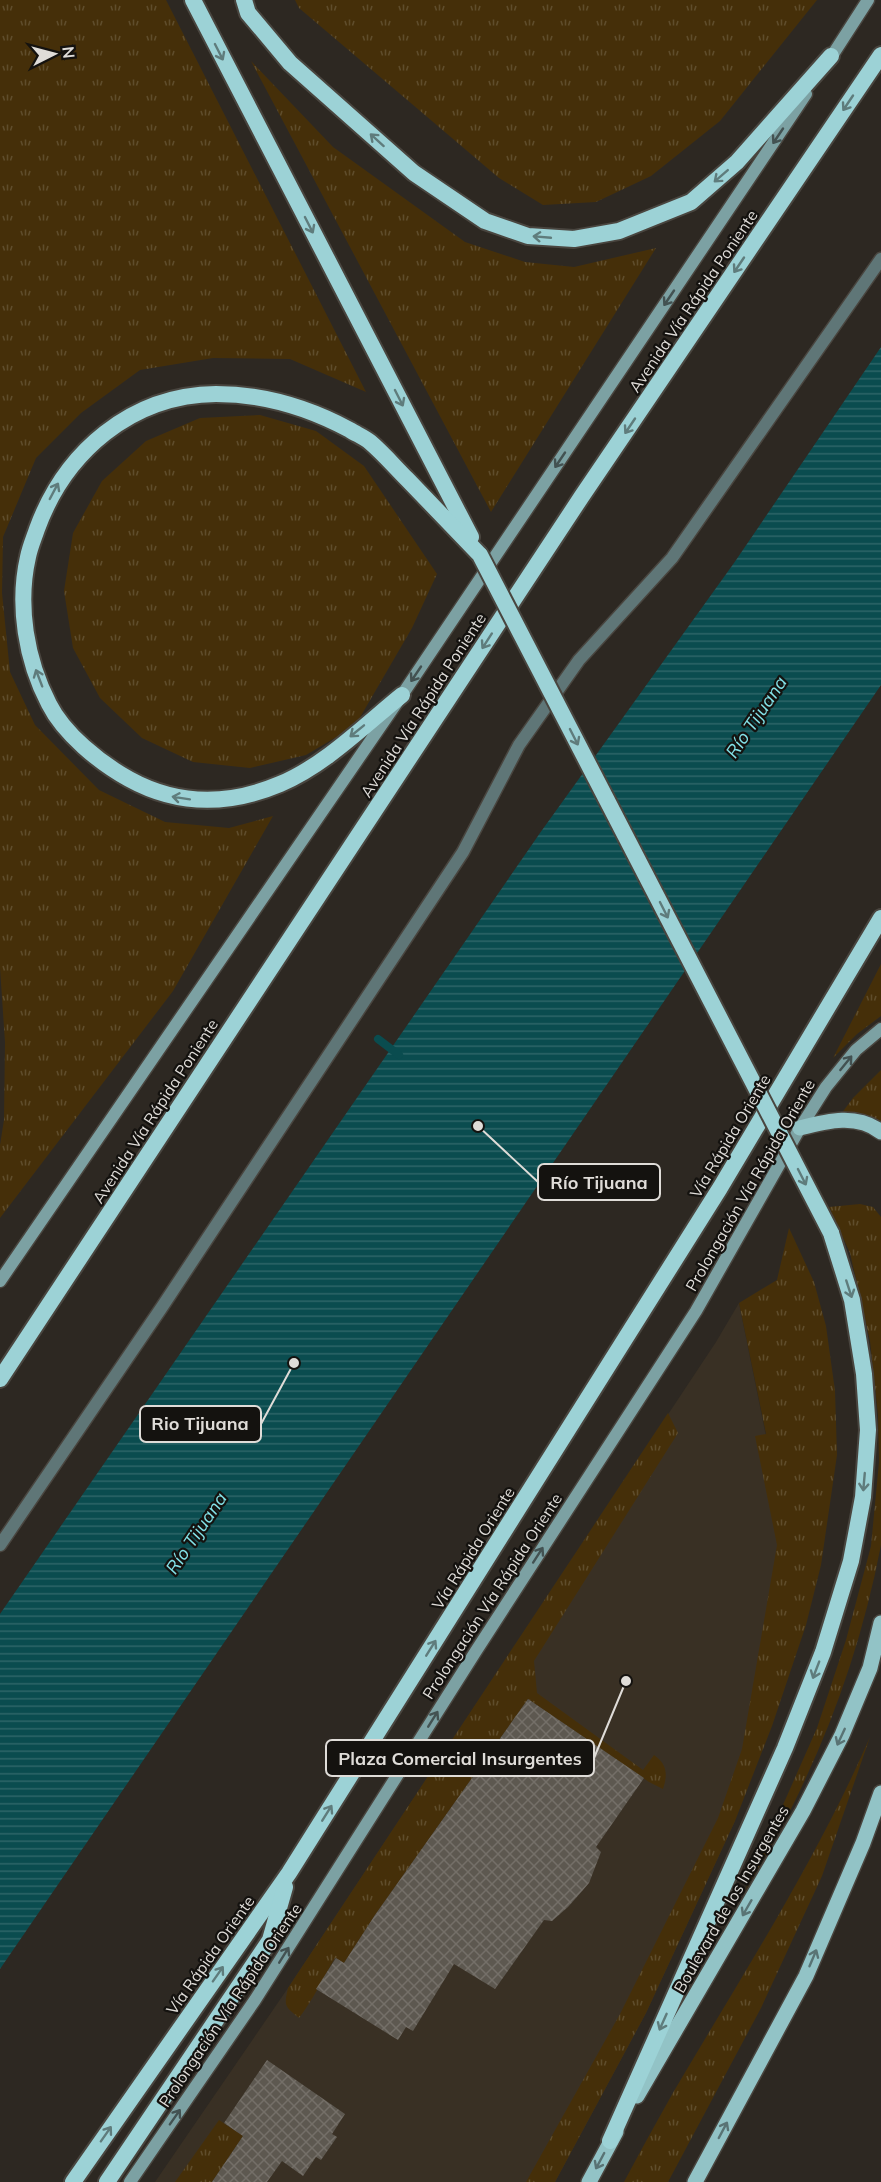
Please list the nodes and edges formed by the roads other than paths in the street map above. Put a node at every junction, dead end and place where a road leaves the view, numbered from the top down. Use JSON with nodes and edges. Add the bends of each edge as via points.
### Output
{"nodes":[{"id":1,"x":193,"y":0,"type":"edge"},
{"id":2,"x":244,"y":0,"type":"edge"},
{"id":3,"x":868,"y":0,"type":"edge"},
{"id":4,"x":881,"y":55,"type":"edge"},
{"id":5,"x":831,"y":56,"type":"junction"},
{"id":6,"x":881,"y":259,"type":"edge"},
{"id":7,"x":480,"y":555,"type":"junction"},
{"id":8,"x":402,"y":695,"type":"junction"},
{"id":9,"x":881,"y":918,"type":"edge"},
{"id":10,"x":881,"y":1029,"type":"edge"},
{"id":11,"x":800,"y":1128,"type":"junction"},
{"id":12,"x":881,"y":1132,"type":"edge"},
{"id":13,"x":0,"y":1281,"type":"edge"},
{"id":14,"x":0,"y":1379,"type":"edge"},
{"id":15,"x":0,"y":1545,"type":"edge"},
{"id":16,"x":881,"y":1623,"type":"edge"},
{"id":17,"x":881,"y":1793,"type":"edge"},
{"id":18,"x":289,"y":1873,"type":"junction"},
{"id":19,"x":610,"y":2141,"type":"junction"},
{"id":20,"x":73,"y":2182,"type":"edge"},
{"id":21,"x":107,"y":2182,"type":"edge"},
{"id":22,"x":130,"y":2182,"type":"edge"},
{"id":23,"x":589,"y":2182,"type":"edge"},
{"id":24,"x":695,"y":2182,"type":"edge"}],
"edges":[{"from":1,"to":7,"type":"highway","one_way":true},
{"from":5,"to":2,"type":"highway","one_way":true,"via":[[737,162],[691,202],[619,231],[574,239],[528,236],[485,221],[414,173],[290,63],[248,13]]},
{"from":3,"to":5,"type":"main road","name":"Avenida Vía Rápida Poniente"},
{"from":4,"to":14,"type":"highway","name":"Avenida Vía Rápida Poniente","one_way":true,"via":[[582,496]]},
{"from":5,"to":8,"type":"main road","name":"Avenida Vía Rápida Poniente","one_way":true},
{"from":6,"to":15,"type":"lane","via":[[672,558],[579,660],[519,746],[463,852]]},
{"from":8,"to":7,"type":"highway","one_way":true,"via":[[310,770],[280,784],[221,800],[181,800],[150,790],[110,769],[77,741],[50,706],[30,655],[23,601],[28,556],[44,510],[60,481],[84,452],[133,414],[197,394],[239,394],[285,403],[369,440]]},
{"from":7,"to":19,"type":"highway","one_way":true,"bridge":true,"via":[[831,1233],[852,1300],[864,1374],[868,1430],[863,1497],[851,1561],[823,1653],[785,1748]]},
{"from":8,"to":13,"type":"main road","name":"Avenida Vía Rápida Poniente"},
{"from":18,"to":9,"type":"highway","name":"Vía Rápida Oriente","one_way":true,"via":[[720,1188]]},
{"from":11,"to":10,"type":"main road","name":"Prolongación Vía Rápida Oriente","one_way":true,"via":[[856,1050]]},
{"from":11,"to":12,"type":"main road","via":[[836,1119],[856,1120]]},
{"from":22,"to":11,"type":"main road","name":"Prolongación Vía Rápida Oriente","one_way":true,"via":[[255,2000],[696,1311]]},
{"from":16,"to":19,"type":"main road","name":"Boulevard de los Insurgentes","one_way":true,"via":[[870,1668],[808,1802]]},
{"from":24,"to":17,"type":"main road","one_way":true,"via":[[806,1976]]},
{"from":20,"to":18,"type":"highway","name":"Vía Rápida Oriente","one_way":true},
{"from":18,"to":21,"type":"highway","via":[[270,1940]]},
{"from":19,"to":23,"type":"main road","name":"Boulevard de los Insurgentes","one_way":true}]}
